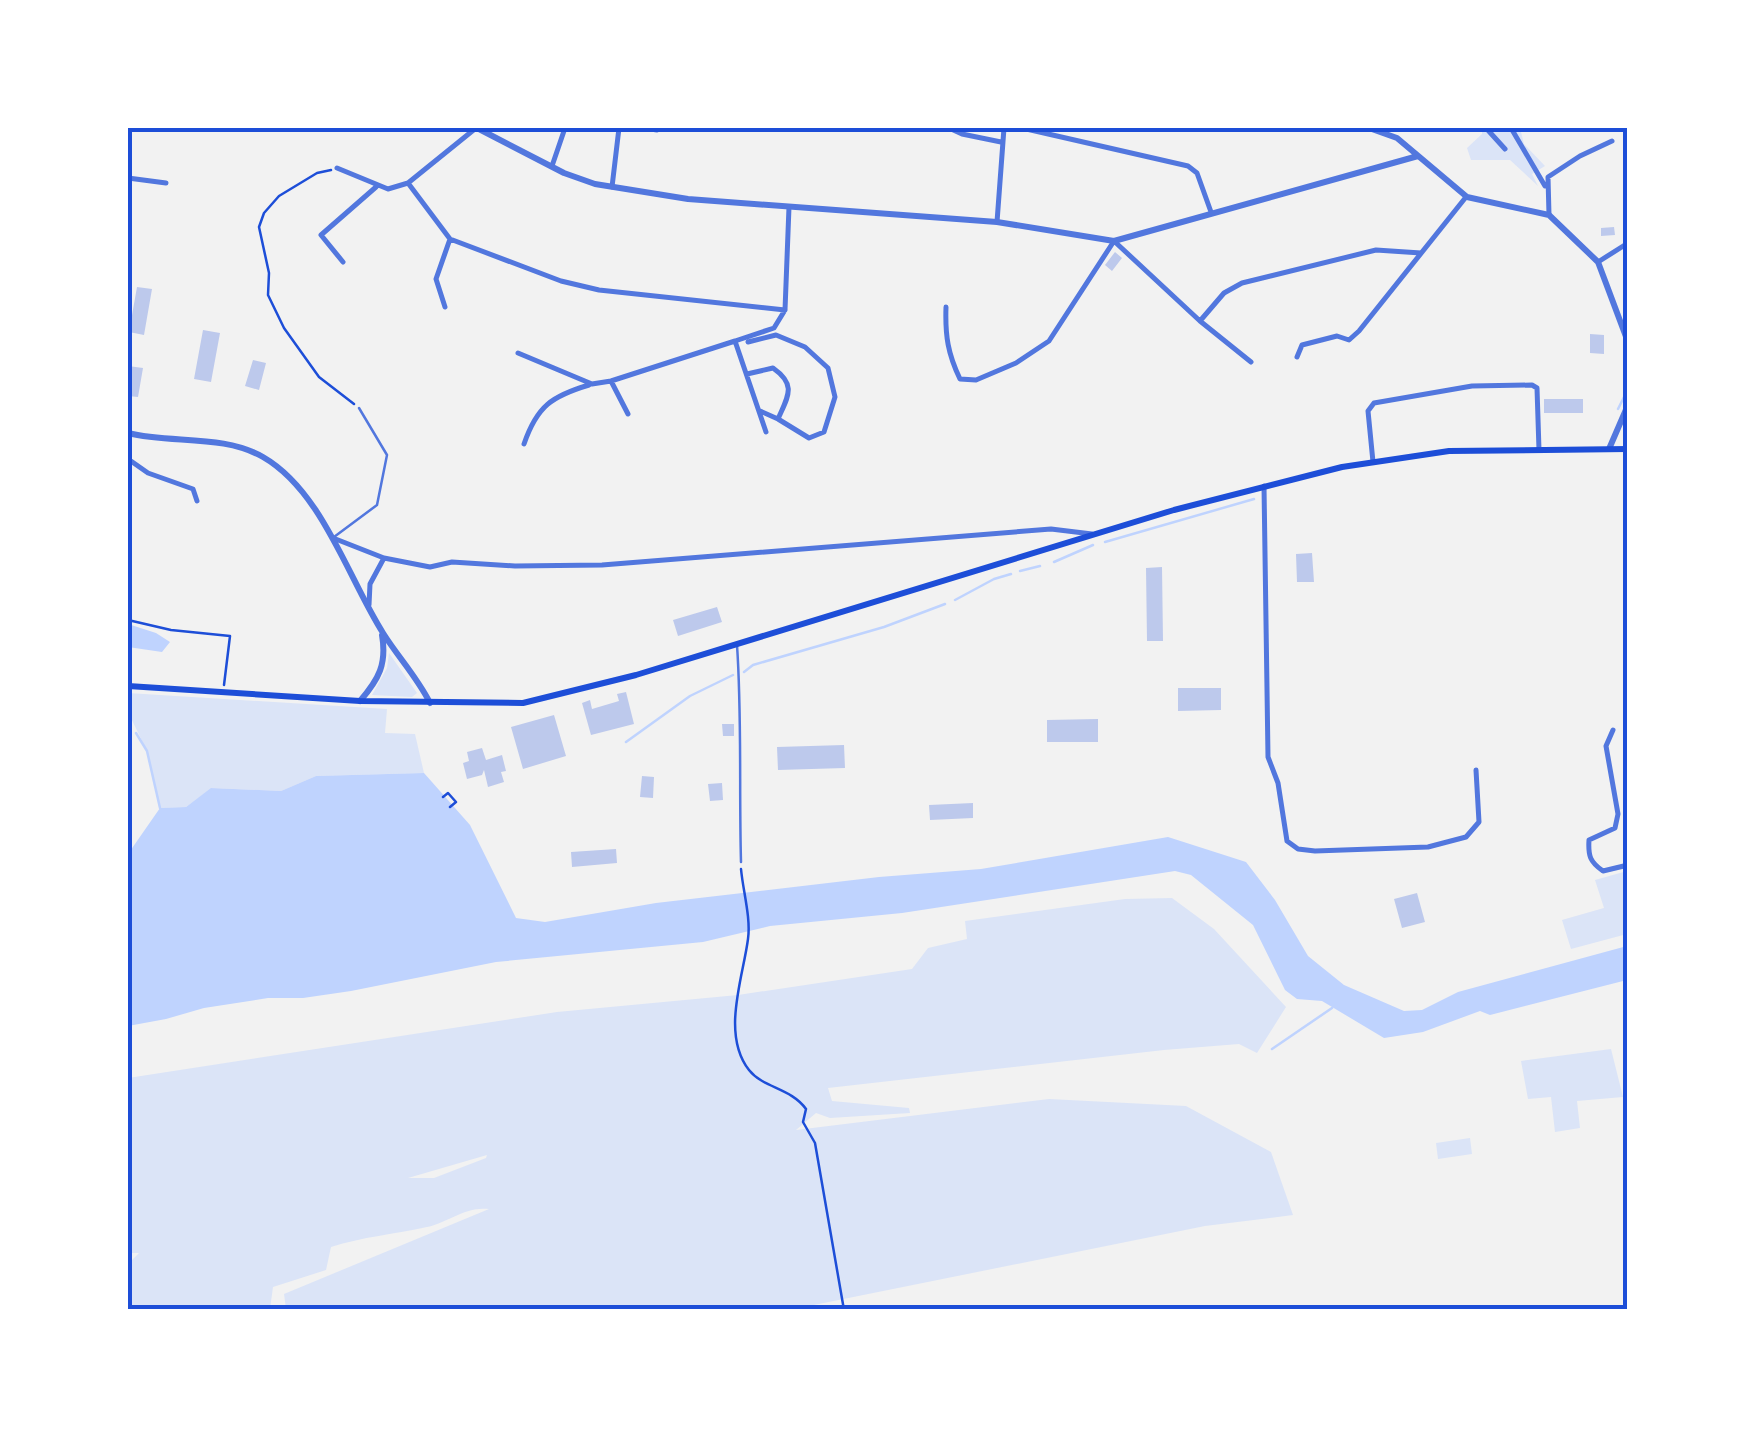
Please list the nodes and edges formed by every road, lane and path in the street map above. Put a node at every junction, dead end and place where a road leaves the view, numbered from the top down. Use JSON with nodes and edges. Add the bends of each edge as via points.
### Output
{"nodes":[{"id":1,"x":476,"y":128,"type":"edge"},
{"id":2,"x":565,"y":128,"type":"edge"},
{"id":3,"x":619,"y":128,"type":"edge"},
{"id":4,"x":644,"y":128,"type":"edge"},
{"id":5,"x":949,"y":128,"type":"edge"},
{"id":6,"x":1004,"y":128,"type":"edge"},
{"id":7,"x":1022,"y":128,"type":"edge"},
{"id":8,"x":1370,"y":128,"type":"edge"},
{"id":9,"x":1486,"y":128,"type":"edge"},
{"id":10,"x":1511,"y":128,"type":"edge"},
{"id":11,"x":657,"y":130,"type":"edge"},
{"id":12,"x":1612,"y":141,"type":"dead end"},
{"id":13,"x":1001,"y":142,"type":"junction"},
{"id":14,"x":1505,"y":148,"type":"dead end"},
{"id":15,"x":1418,"y":156,"type":"junction"},
{"id":16,"x":552,"y":166,"type":"junction"},
{"id":17,"x":337,"y":168,"type":"joint"},
{"id":18,"x":128,"y":178,"type":"edge"},
{"id":19,"x":166,"y":183,"type":"dead end"},
{"id":20,"x":408,"y":183,"type":"junction"},
{"id":21,"x":612,"y":186,"type":"junction"},
{"id":22,"x":376,"y":187,"type":"junction"},
{"id":23,"x":1546,"y":189,"type":"junction"},
{"id":24,"x":1467,"y":196,"type":"junction"},
{"id":25,"x":789,"y":204,"type":"junction"},
{"id":26,"x":1212,"y":212,"type":"junction"},
{"id":27,"x":1548,"y":216,"type":"junction"},
{"id":28,"x":997,"y":222,"type":"junction"},
{"id":29,"x":450,"y":239,"type":"junction"},
{"id":30,"x":1114,"y":241,"type":"junction"},
{"id":31,"x":1628,"y":243,"type":"edge"},
{"id":32,"x":1421,"y":253,"type":"junction"},
{"id":33,"x":343,"y":262,"type":"dead end"},
{"id":34,"x":1598,"y":262,"type":"junction"},
{"id":35,"x":445,"y":306,"type":"dead end"},
{"id":36,"x":946,"y":307,"type":"dead end"},
{"id":37,"x":785,"y":310,"type":"junction"},
{"id":38,"x":1200,"y":321,"type":"junction"},
{"id":39,"x":735,"y":341,"type":"junction"},
{"id":40,"x":748,"y":342,"type":"dead end"},
{"id":41,"x":1628,"y":342,"type":"edge"},
{"id":42,"x":518,"y":353,"type":"dead end"},
{"id":43,"x":1297,"y":357,"type":"dead end"},
{"id":44,"x":1251,"y":362,"type":"dead end"},
{"id":45,"x":747,"y":374,"type":"junction"},
{"id":46,"x":611,"y":381,"type":"junction"},
{"id":47,"x":592,"y":384,"type":"junction"},
{"id":48,"x":1628,"y":404,"type":"edge"},
{"id":49,"x":359,"y":408,"type":"joint"},
{"id":50,"x":760,"y":412,"type":"junction"},
{"id":51,"x":628,"y":414,"type":"dead end"},
{"id":52,"x":778,"y":419,"type":"junction"},
{"id":53,"x":766,"y":432,"type":"dead end"},
{"id":54,"x":128,"y":434,"type":"edge"},
{"id":55,"x":524,"y":444,"type":"dead end"},
{"id":56,"x":1609,"y":449,"type":"junction"},
{"id":57,"x":1628,"y":449,"type":"edge"},
{"id":58,"x":1539,"y":450,"type":"junction"},
{"id":59,"x":128,"y":459,"type":"edge"},
{"id":60,"x":1372,"y":462,"type":"junction"},
{"id":61,"x":1264,"y":486,"type":"junction"},
{"id":62,"x":197,"y":501,"type":"dead end"},
{"id":63,"x":1095,"y":534,"type":"junction"},
{"id":64,"x":333,"y":538,"type":"junction"},
{"id":65,"x":384,"y":558,"type":"junction"},
{"id":66,"x":369,"y":606,"type":"junction"},
{"id":67,"x":128,"y":620,"type":"edge"},
{"id":68,"x":382,"y":631,"type":"junction"},
{"id":69,"x":736,"y":643,"type":"junction"},
{"id":70,"x":128,"y":686,"type":"edge"},
{"id":71,"x":224,"y":692,"type":"junction"},
{"id":72,"x":360,"y":701,"type":"junction"},
{"id":73,"x":430,"y":702,"type":"junction"},
{"id":74,"x":1613,"y":730,"type":"dead end"},
{"id":75,"x":1476,"y":770,"type":"dead end"},
{"id":76,"x":442,"y":798,"type":"dead end"},
{"id":77,"x":450,"y":807,"type":"dead end"},
{"id":78,"x":741,"y":862,"type":"joint"},
{"id":79,"x":1628,"y":865,"type":"edge"},
{"id":80,"x":844,"y":1310,"type":"edge"}],
"edges":[{"from":1,"to":16,"type":"street"},
{"from":1,"to":20,"type":"street"},
{"from":2,"to":16,"type":"street"},
{"from":3,"to":21,"type":"street"},
{"from":4,"to":11,"type":"street"},
{"from":5,"to":13,"type":"street"},
{"from":6,"to":13,"type":"street"},
{"from":7,"to":26,"type":"street","via":[[1188,166]]},
{"from":8,"to":15,"type":"street"},
{"from":9,"to":14,"type":"street"},
{"from":10,"to":23,"type":"street"},
{"from":12,"to":23,"type":"street","via":[[1548,177]]},
{"from":13,"to":28,"type":"street"},
{"from":15,"to":24,"type":"street"},
{"from":15,"to":26,"type":"street"},
{"from":16,"to":21,"type":"street"},
{"from":17,"to":22,"type":"street"},
{"from":17,"to":49,"type":"path","via":[[279,196],[259,226],[268,295],[284,328],[319,377]]},
{"from":18,"to":19,"type":"street"},
{"from":20,"to":22,"type":"street"},
{"from":20,"to":29,"type":"street"},
{"from":21,"to":25,"type":"street","via":[[688,199]]},
{"from":22,"to":33,"type":"street","via":[[321,235]]},
{"from":23,"to":27,"type":"street"},
{"from":24,"to":27,"type":"street"},
{"from":24,"to":32,"type":"street"},
{"from":25,"to":28,"type":"street"},
{"from":25,"to":37,"type":"street"},
{"from":26,"to":30,"type":"street"},
{"from":27,"to":34,"type":"street"},
{"from":28,"to":30,"type":"street"},
{"from":29,"to":35,"type":"street","via":[[436,279]]},
{"from":29,"to":37,"type":"street","via":[[595,289]]},
{"from":30,"to":36,"type":"street","via":[[1049,341],[976,380],[960,380],[949,356]]},
{"from":30,"to":38,"type":"street"},
{"from":31,"to":34,"type":"street"},
{"from":32,"to":38,"type":"street","via":[[1376,250],[1242,283]]},
{"from":32,"to":43,"type":"street","via":[[1360,331],[1348,340],[1302,344]]},
{"from":34,"to":41,"type":"street"},
{"from":37,"to":39,"type":"street","via":[[774,328]]},
{"from":38,"to":44,"type":"street"},
{"from":39,"to":45,"type":"street"},
{"from":39,"to":46,"type":"street"},
{"from":40,"to":52,"type":"street","via":[[776,335],[828,368],[835,397],[824,432],[809,438]]},
{"from":42,"to":47,"type":"street"},
{"from":45,"to":50,"type":"street"},
{"from":45,"to":52,"type":"street","via":[[773,368],[786,377],[790,392]]},
{"from":46,"to":47,"type":"street"},
{"from":46,"to":51,"type":"street"},
{"from":47,"to":55,"type":"street","via":[[547,402]]},
{"from":48,"to":56,"type":"street"},
{"from":49,"to":64,"type":"lane","via":[[388,454],[377,504]]},
{"from":50,"to":52,"type":"street"},
{"from":50,"to":53,"type":"street"},
{"from":54,"to":64,"type":"street","via":[[226,444],[263,457],[296,486]]},
{"from":56,"to":57,"type":"main road"},
{"from":56,"to":58,"type":"main road"},
{"from":58,"to":60,"type":"main road","via":[[1449,451]]},
{"from":58,"to":60,"type":"street","via":[[1537,388],[1472,386],[1374,403],[1368,411]]},
{"from":59,"to":62,"type":"street","via":[[192,488]]},
{"from":60,"to":61,"type":"main road"},
{"from":61,"to":63,"type":"main road"},
{"from":61,"to":75,"type":"street","via":[[1268,757],[1288,841],[1316,851],[1428,847],[1466,837],[1479,822]]},
{"from":63,"to":65,"type":"street","via":[[1052,529],[602,565],[430,567]]},
{"from":63,"to":69,"type":"main road"},
{"from":64,"to":65,"type":"street"},
{"from":64,"to":66,"type":"street"},
{"from":65,"to":66,"type":"street","via":[[370,584]]},
{"from":66,"to":68,"type":"street"},
{"from":67,"to":71,"type":"path","via":[[230,636]]},
{"from":68,"to":72,"type":"street","via":[[380,678]]},
{"from":68,"to":73,"type":"street"},
{"from":69,"to":73,"type":"main road","via":[[523,703]]},
{"from":69,"to":78,"type":"lane"},
{"from":70,"to":71,"type":"main road"},
{"from":71,"to":72,"type":"main road"},
{"from":72,"to":73,"type":"main road"},
{"from":74,"to":79,"type":"street","via":[[1606,746],[1618,814],[1614,828],[1589,840],[1588,854],[1603,871]]},
{"from":76,"to":77,"type":"path","via":[[448,792],[456,802]]},
{"from":78,"to":80,"type":"path","via":[[749,936],[738,994],[740,1049],[749,1071],[796,1096],[806,1110],[803,1122],[818,1158]]}]}
